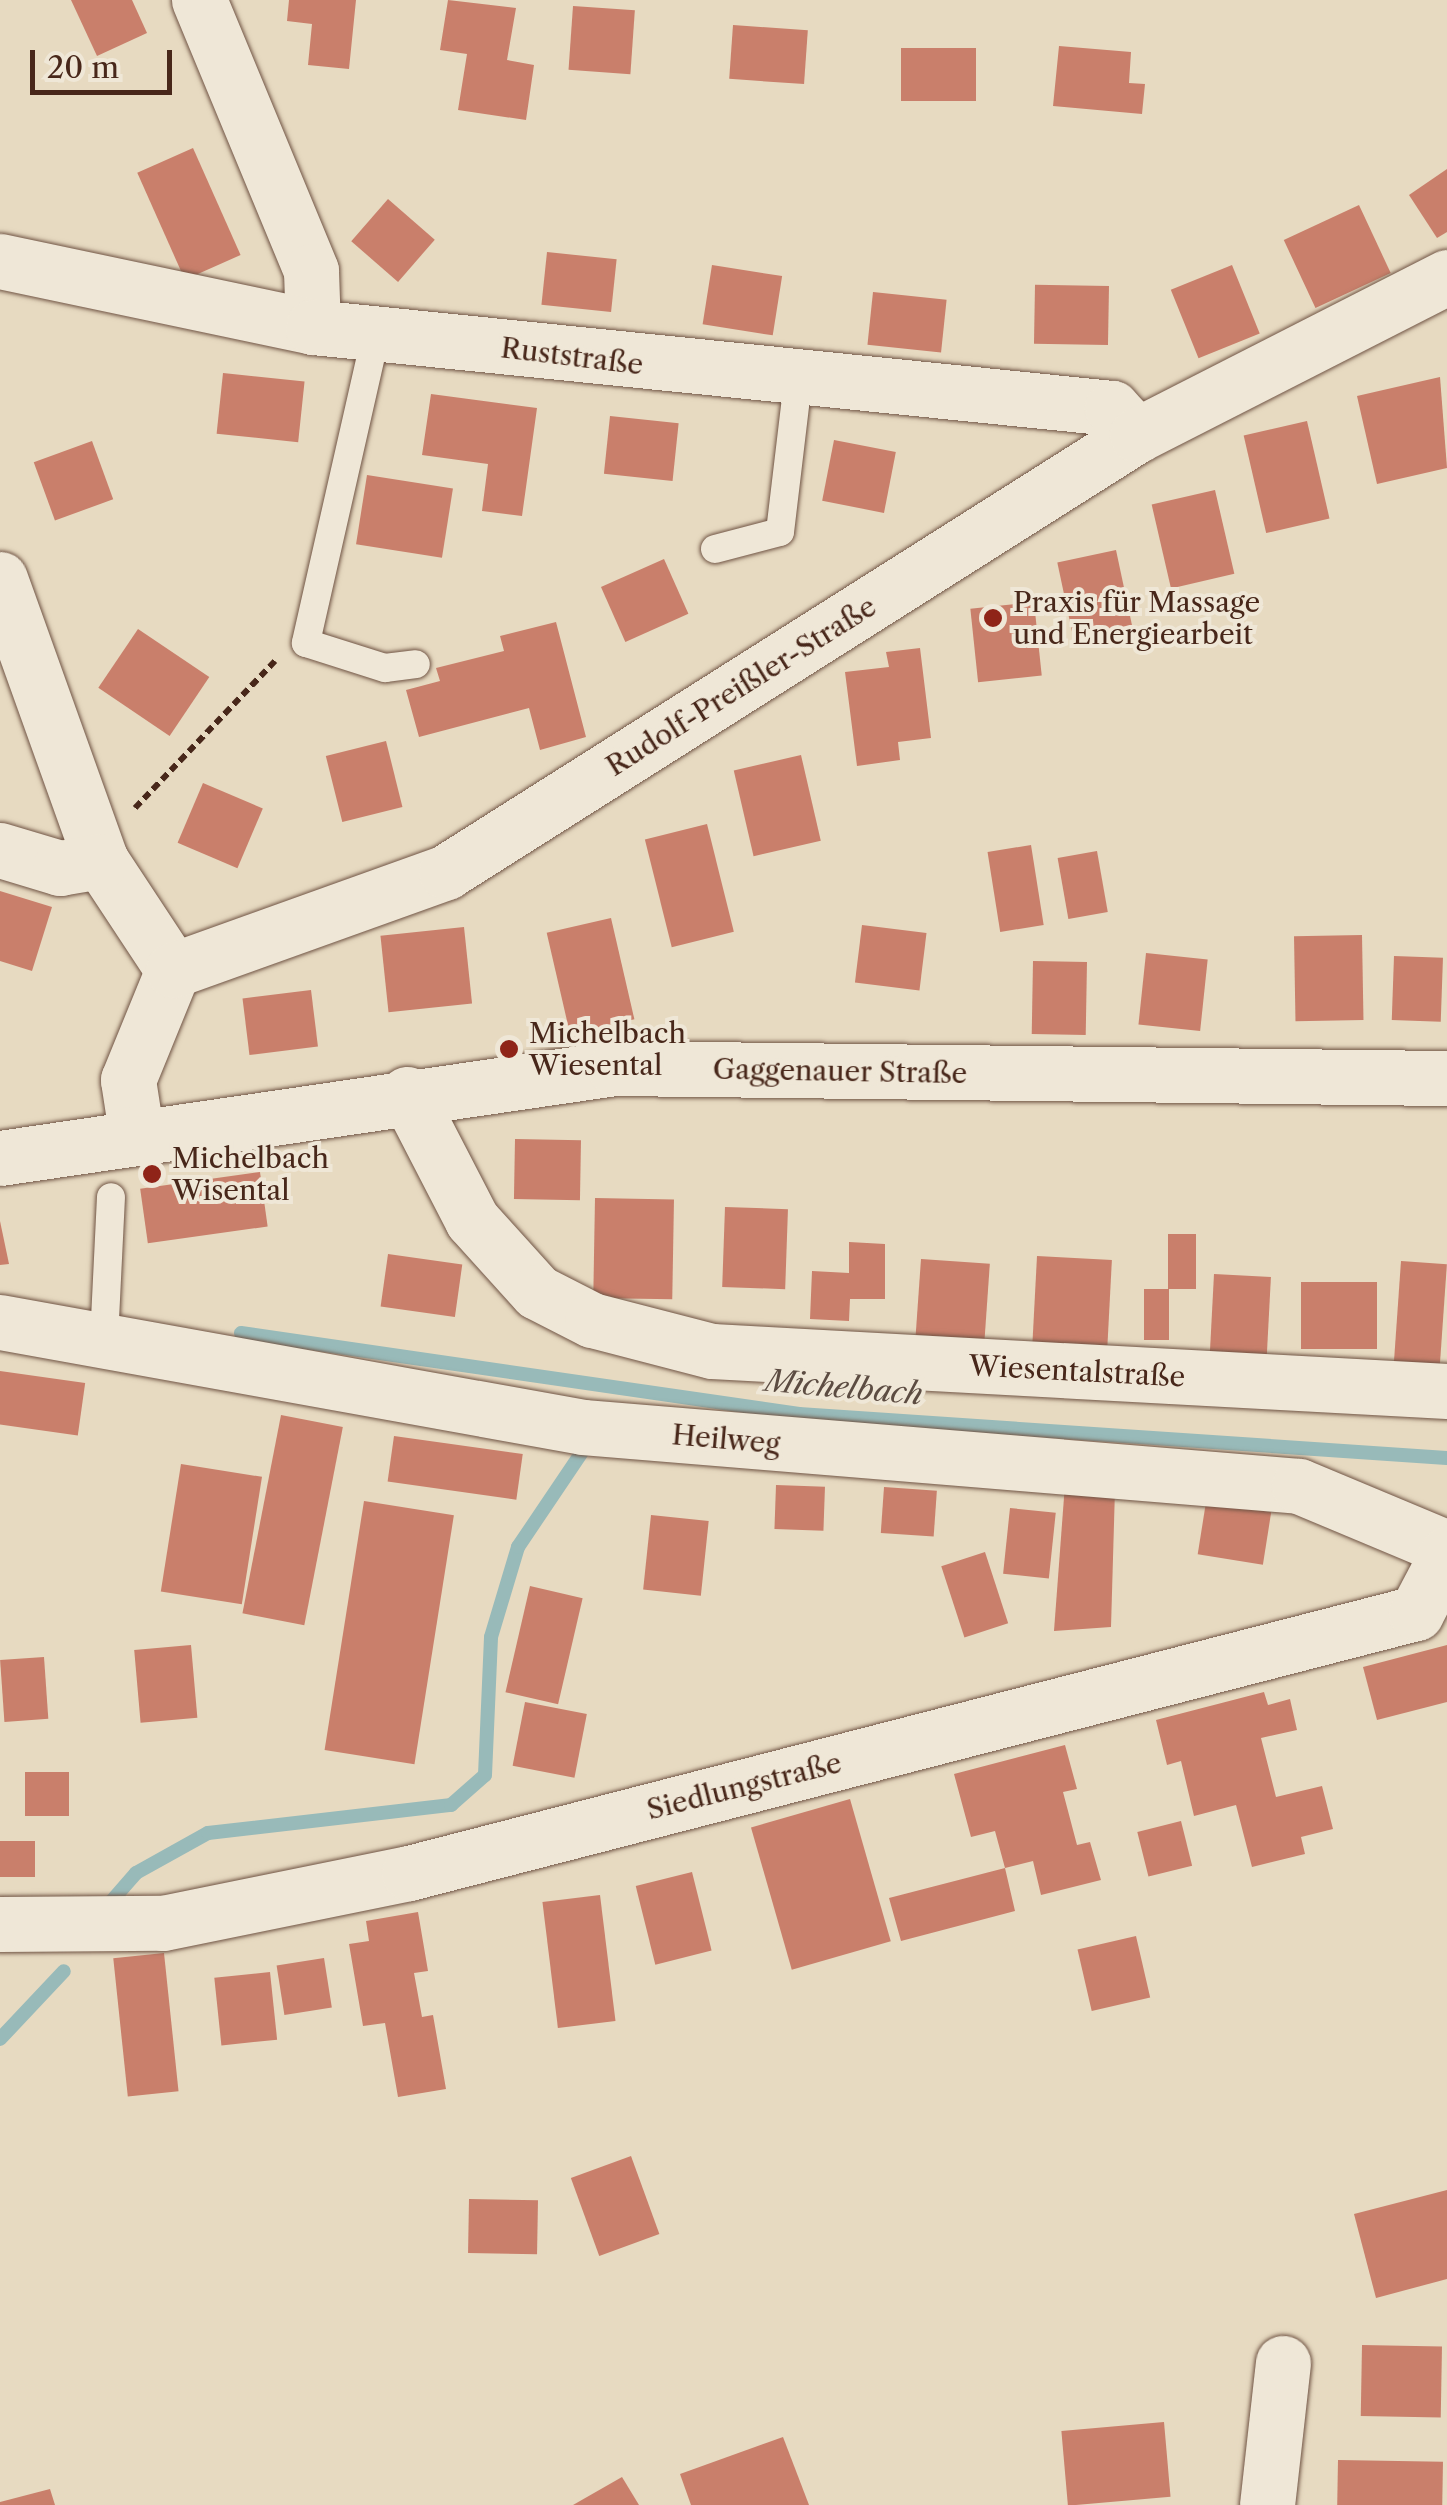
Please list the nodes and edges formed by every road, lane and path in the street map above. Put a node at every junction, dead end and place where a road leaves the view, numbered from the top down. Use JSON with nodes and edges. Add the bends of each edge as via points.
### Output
{"nodes":[{"id":1,"x":199,"y":0,"type":"edge"},
{"id":2,"x":0,"y":261,"type":"edge"},
{"id":3,"x":1447,"y":277,"type":"edge"},
{"id":4,"x":313,"y":327,"type":"junction"},
{"id":5,"x":376,"y":334,"type":"junction"},
{"id":6,"x":798,"y":382,"type":"junction"},
{"id":7,"x":1138,"y":435,"type":"junction"},
{"id":8,"x":715,"y":549,"type":"dead end"},
{"id":9,"x":0,"y":578,"type":"edge"},
{"id":10,"x":306,"y":643,"type":"junction"},
{"id":11,"x":416,"y":664,"type":"dead end"},
{"id":12,"x":97,"y":849,"type":"junction"},
{"id":13,"x":0,"y":850,"type":"edge"},
{"id":14,"x":172,"y":970,"type":"junction"},
{"id":15,"x":1447,"y":1078,"type":"edge"},
{"id":16,"x":407,"y":1094,"type":"junction"},
{"id":17,"x":137,"y":1138,"type":"junction"},
{"id":18,"x":0,"y":1158,"type":"edge"},
{"id":19,"x":110,"y":1197,"type":"dead end"},
{"id":20,"x":0,"y":1322,"type":"edge"},
{"id":21,"x":104,"y":1340,"type":"junction"},
{"id":22,"x":1447,"y":1391,"type":"edge"},
{"id":23,"x":1447,"y":1551,"type":"edge"},
{"id":24,"x":0,"y":1924,"type":"edge"},
{"id":25,"x":1283,"y":2363,"type":"dead end"},
{"id":26,"x":1266,"y":2505,"type":"edge"}],
"edges":[{"from":1,"to":4,"type":"street","via":[[311,271]]},
{"from":2,"to":4,"type":"street","name":"Ruststraße"},
{"from":3,"to":7,"type":"street","name":"Rudolf-Preißler-Straße"},
{"from":4,"to":5,"type":"street","name":"Ruststraße"},
{"from":5,"to":6,"type":"street","name":"Ruststraße"},
{"from":5,"to":10,"type":"lane"},
{"from":6,"to":7,"type":"street","name":"Ruststraße","via":[[1112,408]]},
{"from":6,"to":8,"type":"lane","via":[[780,532]]},
{"from":7,"to":14,"type":"street","name":"Rudolf-Preißler-Straße","via":[[446,872]]},
{"from":9,"to":12,"type":"street"},
{"from":10,"to":11,"type":"lane","via":[[384,668]]},
{"from":10,"to":12,"type":"path","via":[[277,658]]},
{"from":12,"to":13,"type":"street","via":[[60,868]]},
{"from":12,"to":14,"type":"street"},
{"from":14,"to":17,"type":"street","via":[[128,1080]]},
{"from":15,"to":16,"type":"street","name":"Gaggenauer Straße","via":[[615,1068]]},
{"from":16,"to":17,"type":"street","name":"Gaggenauer Straße"},
{"from":16,"to":22,"type":"street","name":"Wiesentalstraße","via":[[472,1220],[536,1292],[592,1320],[712,1351]]},
{"from":17,"to":18,"type":"street","name":"Gaggenauer Straße"},
{"from":19,"to":21,"type":"lane"},
{"from":20,"to":21,"type":"street","name":"Heilweg"},
{"from":21,"to":23,"type":"street","name":"Heilweg","via":[[603,1429],[1299,1486]]},
{"from":23,"to":24,"type":"street","name":"Siedlungstraße","via":[[1416,1613],[409,1873],[163,1923]]},
{"from":25,"to":26,"type":"street"}]}
